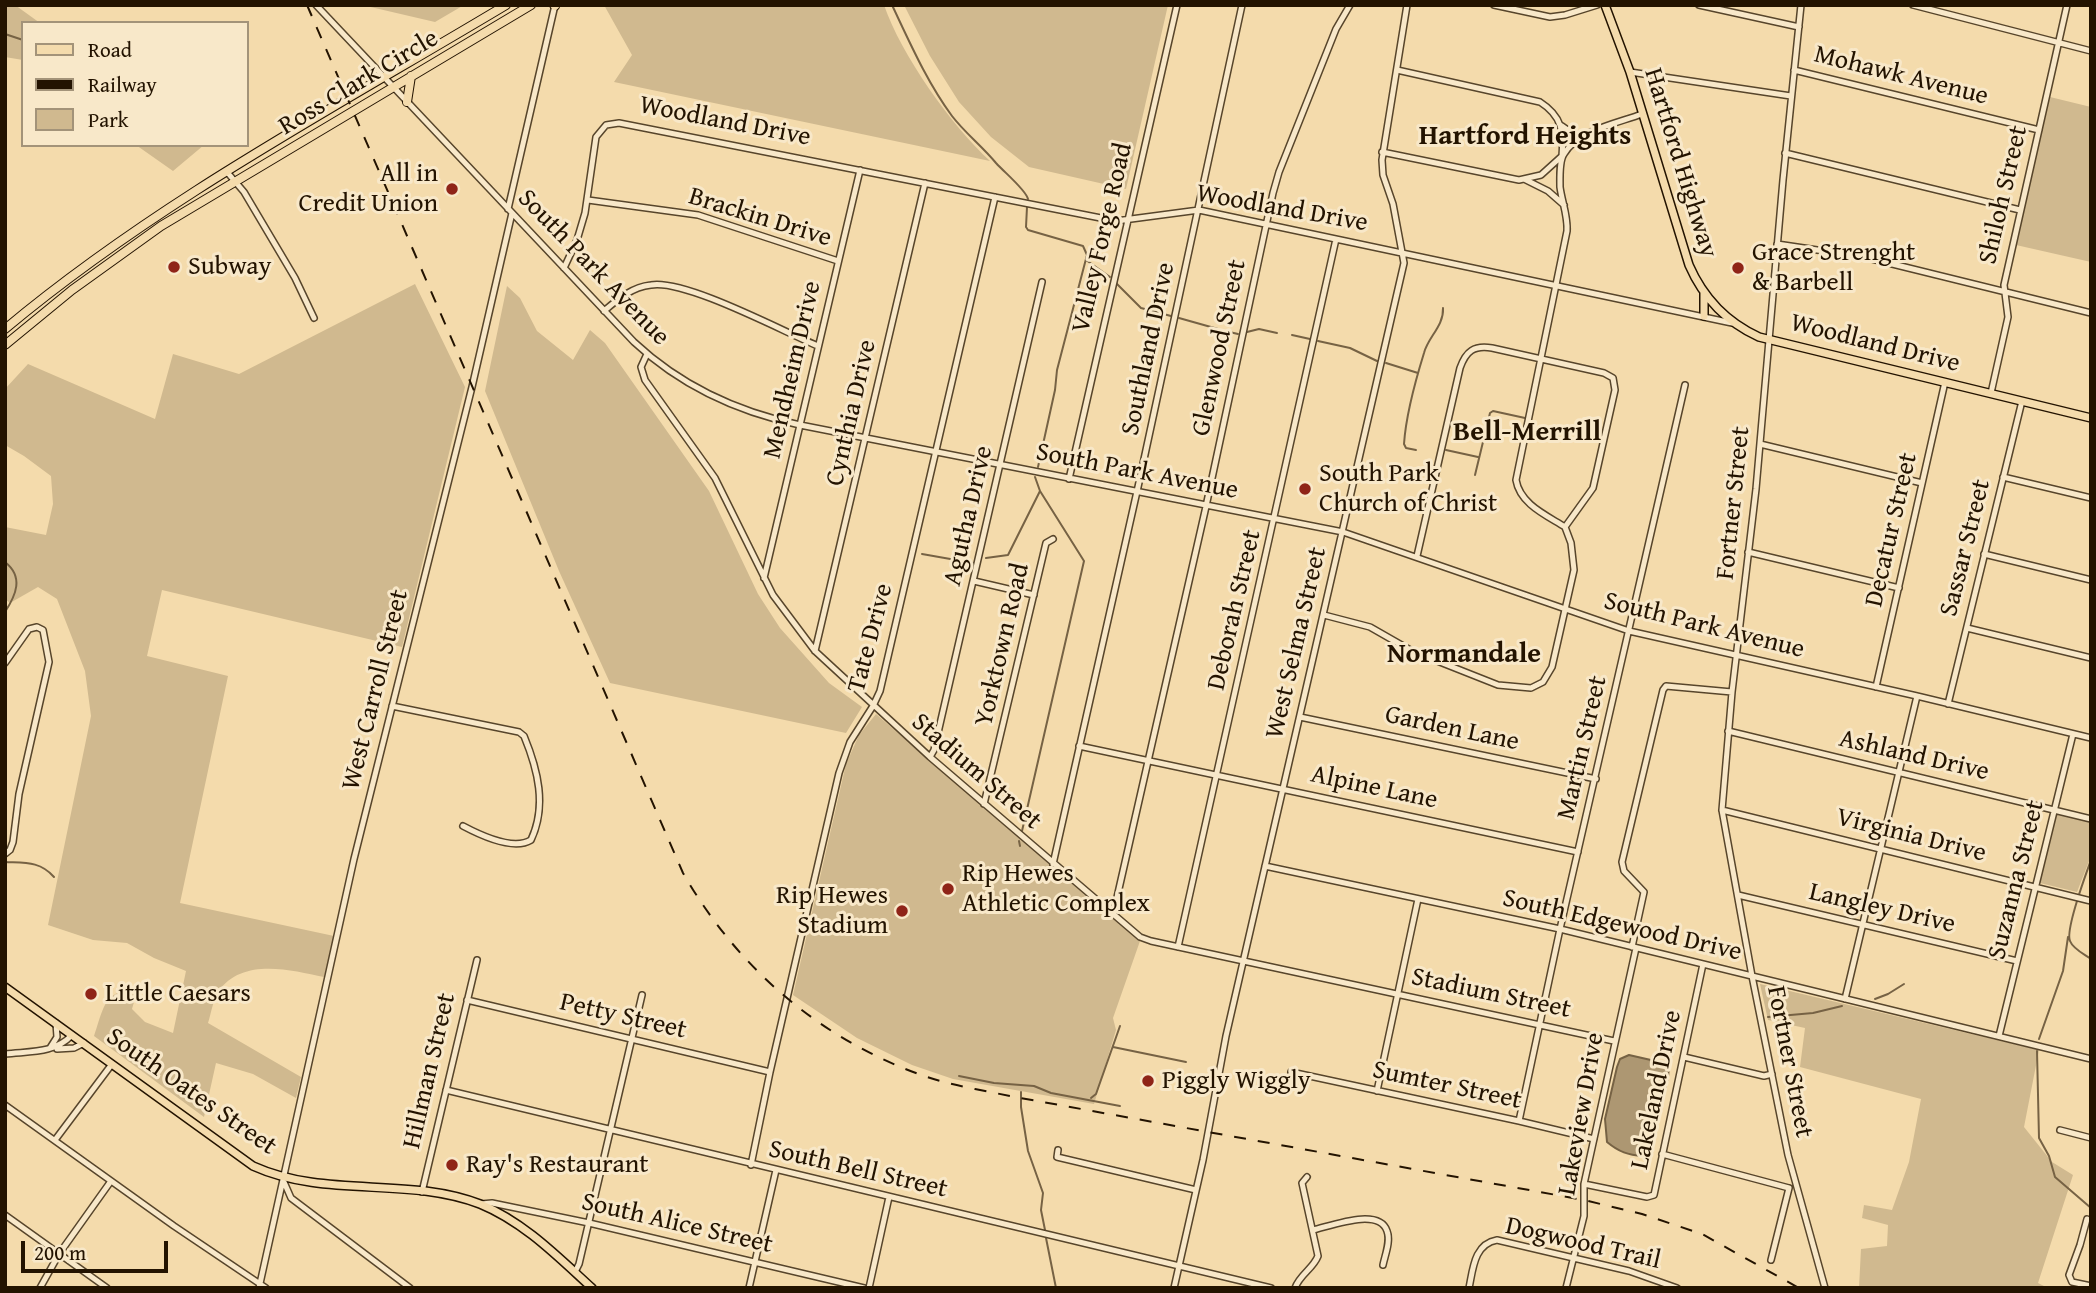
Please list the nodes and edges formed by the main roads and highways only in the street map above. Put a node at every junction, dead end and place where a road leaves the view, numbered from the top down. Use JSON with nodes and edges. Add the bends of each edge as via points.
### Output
{"nodes":[{"id":1,"x":531,"y":5,"type":"edge"},
{"id":2,"x":1605,"y":5,"type":"edge"},
{"id":3,"x":504,"y":7,"type":"edge"},
{"id":4,"x":508,"y":19,"type":"junction"},
{"id":5,"x":437,"y":47,"type":"junction"},
{"id":6,"x":443,"y":57,"type":"junction"},
{"id":7,"x":411,"y":76,"type":"junction"},
{"id":8,"x":407,"y":102,"type":"road end"},
{"id":9,"x":155,"y":216,"type":"junction"},
{"id":10,"x":161,"y":226,"type":"junction"},
{"id":11,"x":104,"y":251,"type":"junction"},
{"id":12,"x":111,"y":261,"type":"junction"},
{"id":13,"x":1704,"y":293,"type":"junction"},
{"id":14,"x":1704,"y":316,"type":"road end"},
{"id":15,"x":1732,"y":323,"type":"joint"},
{"id":16,"x":7,"y":337,"type":"edge"},
{"id":17,"x":2091,"y":418,"type":"edge"},
{"id":18,"x":5,"y":987,"type":"edge"},
{"id":19,"x":592,"y":1288,"type":"edge"}],
"edges":[{"from":1,"to":4,"type":"highway","name":"Ross Clark Circle"},
{"from":2,"to":13,"type":"main road","name":"Hartford Highway","via":[[1683,250]]},
{"from":3,"to":4,"type":"highway"},
{"from":3,"to":5,"type":"highway","name":"Ross Clark Circle"},
{"from":4,"to":6,"type":"highway","name":"Ross Clark Circle"},
{"from":5,"to":6,"type":"highway"},
{"from":5,"to":9,"type":"highway","name":"Ross Clark Circle"},
{"from":6,"to":7,"type":"highway","name":"Ross Clark Circle"},
{"from":7,"to":8,"type":"highway"},
{"from":7,"to":10,"type":"highway","name":"Ross Clark Circle"},
{"from":9,"to":10,"type":"highway"},
{"from":9,"to":11,"type":"highway","name":"Ross Clark Circle"},
{"from":10,"to":12,"type":"highway","name":"Ross Clark Circle"},
{"from":11,"to":12,"type":"highway"},
{"from":11,"to":16,"type":"highway","name":"Ross Clark Circle"},
{"from":12,"to":16,"type":"highway","name":"Ross Clark Circle"},
{"from":13,"to":14,"type":"main road"},
{"from":13,"to":15,"type":"main road","name":"Hartford Highway"},
{"from":15,"to":17,"type":"main road","name":"Woodland Drive","via":[[1769,339]]},
{"from":18,"to":19,"type":"main road","name":"South Oates Street","via":[[243,1160],[284,1178],[312,1184],[448,1195],[480,1204],[524,1228]]}]}
